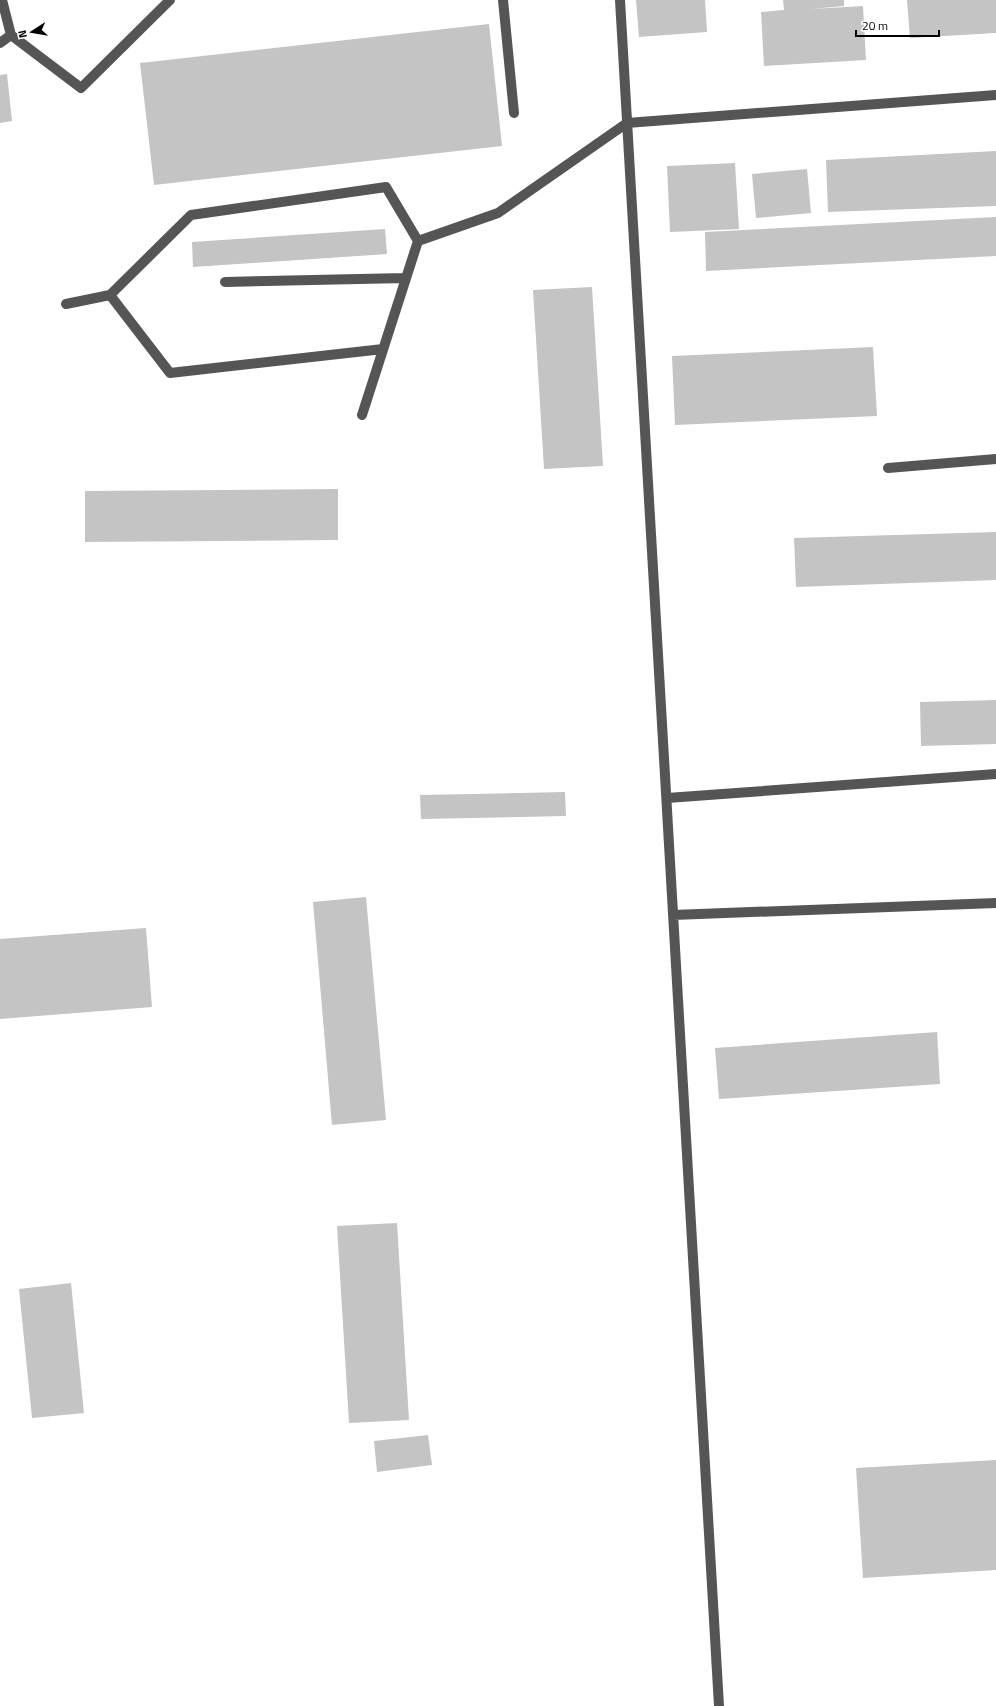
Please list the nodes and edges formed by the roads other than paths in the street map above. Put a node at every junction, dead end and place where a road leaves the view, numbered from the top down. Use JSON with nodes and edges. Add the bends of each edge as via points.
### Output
{"nodes":[{"id":1,"x":2,"y":0,"type":"edge"},
{"id":2,"x":170,"y":0,"type":"edge"},
{"id":3,"x":503,"y":0,"type":"edge"},
{"id":4,"x":620,"y":0,"type":"edge"},
{"id":5,"x":11,"y":35,"type":"junction"},
{"id":6,"x":0,"y":43,"type":"edge"},
{"id":7,"x":996,"y":94,"type":"edge"},
{"id":8,"x":514,"y":113,"type":"dead end"},
{"id":9,"x":628,"y":123,"type":"junction"},
{"id":10,"x":418,"y":241,"type":"junction"},
{"id":11,"x":406,"y":278,"type":"junction"},
{"id":12,"x":225,"y":282,"type":"dead end"},
{"id":13,"x":110,"y":294,"type":"junction"},
{"id":14,"x":66,"y":304,"type":"dead end"},
{"id":15,"x":383,"y":349,"type":"junction"},
{"id":16,"x":362,"y":415,"type":"dead end"},
{"id":17,"x":996,"y":459,"type":"edge"},
{"id":18,"x":888,"y":468,"type":"dead end"},
{"id":19,"x":996,"y":774,"type":"edge"},
{"id":20,"x":666,"y":798,"type":"junction"},
{"id":21,"x":996,"y":903,"type":"edge"},
{"id":22,"x":673,"y":915,"type":"junction"},
{"id":23,"x":719,"y":1706,"type":"edge"}],
"edges":[{"from":1,"to":5,"type":"lane"},
{"from":2,"to":5,"type":"lane","via":[[81,88]]},
{"from":3,"to":8,"type":"lane"},
{"from":4,"to":9,"type":"lane"},
{"from":5,"to":6,"type":"lane"},
{"from":7,"to":9,"type":"lane"},
{"from":9,"to":10,"type":"lane","via":[[498,214]]},
{"from":9,"to":20,"type":"lane"},
{"from":10,"to":11,"type":"lane"},
{"from":10,"to":13,"type":"lane","via":[[386,187],[191,215]]},
{"from":11,"to":12,"type":"lane"},
{"from":11,"to":15,"type":"lane"},
{"from":13,"to":14,"type":"lane"},
{"from":13,"to":15,"type":"lane","via":[[170,373]]},
{"from":15,"to":16,"type":"lane"},
{"from":17,"to":18,"type":"lane"},
{"from":19,"to":20,"type":"lane"},
{"from":20,"to":22,"type":"lane"},
{"from":21,"to":22,"type":"lane"},
{"from":22,"to":23,"type":"lane"}]}
